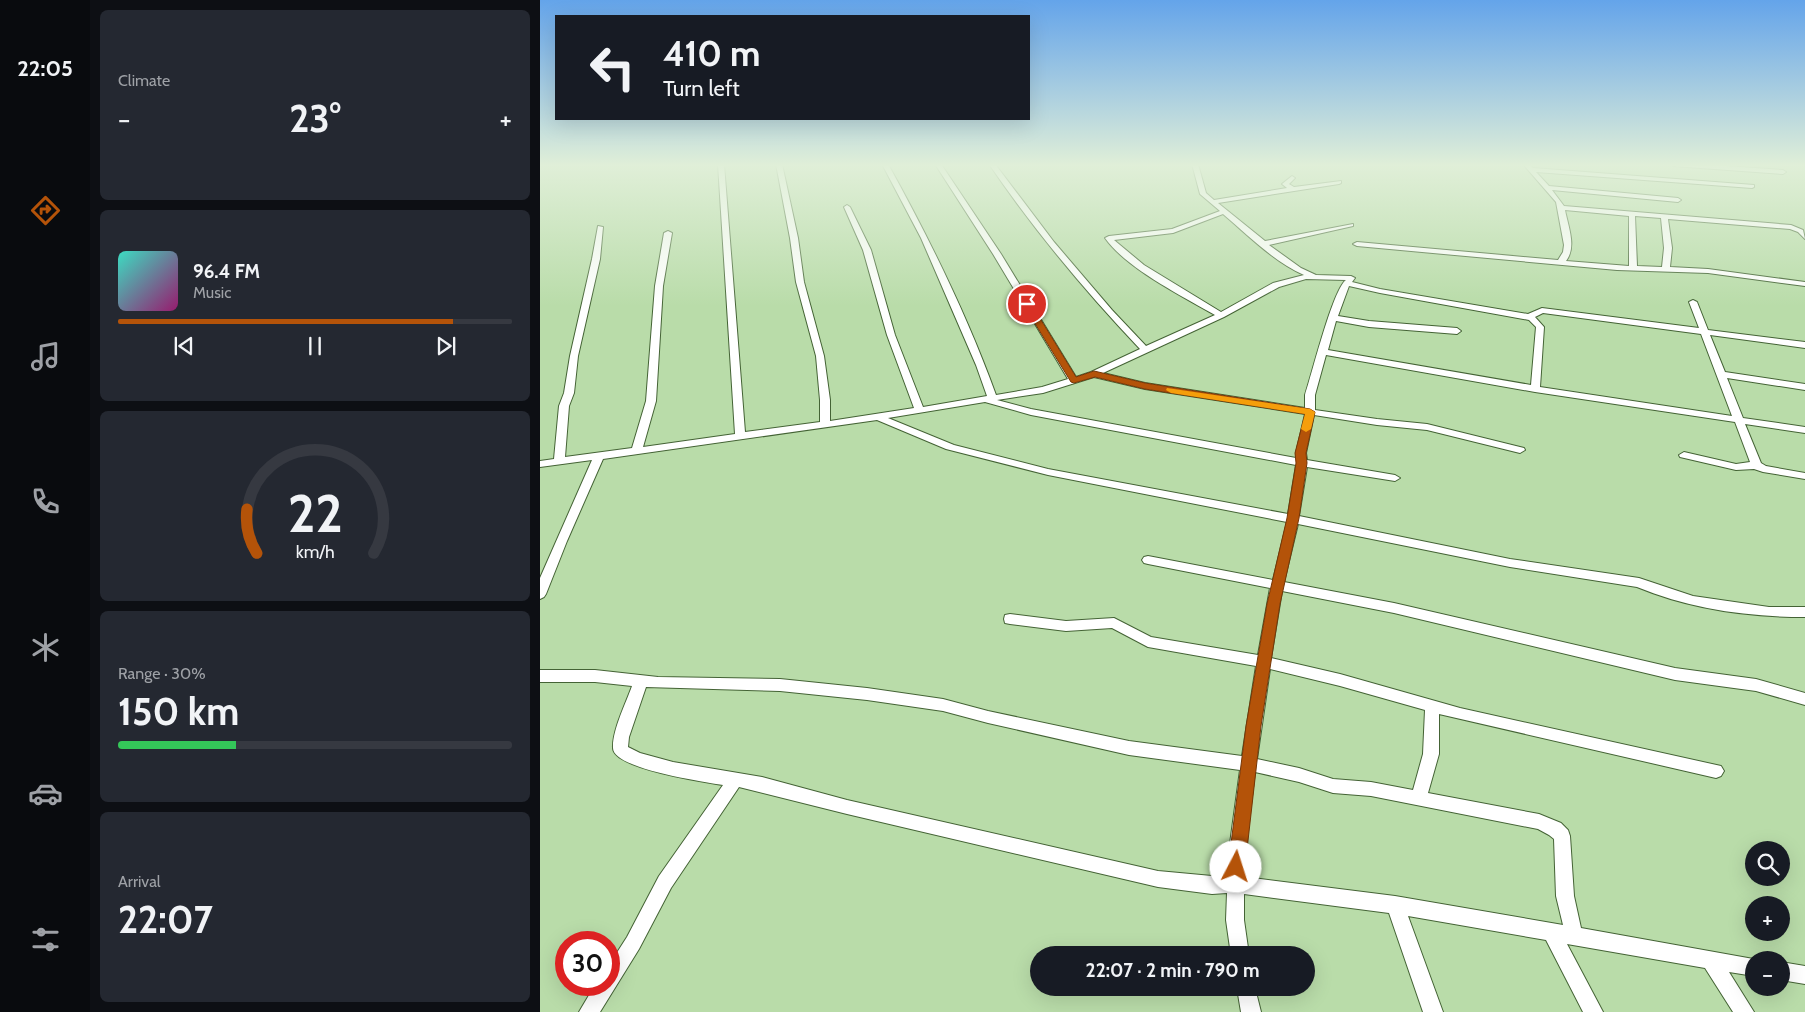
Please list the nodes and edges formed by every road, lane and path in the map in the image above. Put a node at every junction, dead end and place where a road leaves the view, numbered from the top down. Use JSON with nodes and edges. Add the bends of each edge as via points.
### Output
{"nodes":[{"id":1,"x":724,"y":211,"type":"edge"},
{"id":2,"x":788,"y":211,"type":"edge"},
{"id":3,"x":849,"y":211,"type":"edge"},
{"id":4,"x":911,"y":211,"type":"edge"},
{"id":5,"x":969,"y":211,"type":"edge"},
{"id":6,"x":1027,"y":211,"type":"edge"},
{"id":7,"x":1562,"y":211,"type":"edge"},
{"id":8,"x":1600,"y":211,"type":"edge"},
{"id":9,"x":1223,"y":212,"type":"joint"},
{"id":10,"x":1632,"y":214,"type":"junction"},
{"id":11,"x":1664,"y":216,"type":"junction"},
{"id":12,"x":1351,"y":225,"type":"dead end"},
{"id":13,"x":600,"y":227,"type":"dead end"},
{"id":14,"x":668,"y":233,"type":"dead end"},
{"id":15,"x":1805,"y":237,"type":"edge"},
{"id":16,"x":1262,"y":244,"type":"junction"},
{"id":17,"x":1357,"y":244,"type":"dead end"},
{"id":18,"x":1561,"y":262,"type":"junction"},
{"id":19,"x":1633,"y":268,"type":"junction"},
{"id":20,"x":1298,"y":270,"type":"junction"},
{"id":21,"x":1666,"y":270,"type":"junction"},
{"id":22,"x":1321,"y":278,"type":"junction"},
{"id":23,"x":1302,"y":279,"type":"junction"},
{"id":24,"x":1805,"y":284,"type":"edge"},
{"id":25,"x":1344,"y":287,"type":"junction"},
{"id":26,"x":1693,"y":302,"type":"dead end"},
{"id":27,"x":1221,"y":315,"type":"junction"},
{"id":28,"x":1528,"y":317,"type":"junction"},
{"id":29,"x":1333,"y":318,"type":"junction"},
{"id":30,"x":1457,"y":331,"type":"dead end"},
{"id":31,"x":1703,"y":331,"type":"junction"},
{"id":32,"x":1805,"y":345,"type":"edge"},
{"id":33,"x":1146,"y":350,"type":"junction"},
{"id":34,"x":1323,"y":352,"type":"junction"},
{"id":35,"x":1094,"y":374,"type":"junction"},
{"id":36,"x":1721,"y":374,"type":"junction"},
{"id":37,"x":1074,"y":380,"type":"junction"},
{"id":38,"x":1805,"y":387,"type":"edge"},
{"id":39,"x":1535,"y":389,"type":"junction"},
{"id":40,"x":990,"y":399,"type":"junction"},
{"id":41,"x":918,"y":410,"type":"junction"},
{"id":42,"x":1310,"y":412,"type":"junction"},
{"id":43,"x":879,"y":416,"type":"junction"},
{"id":44,"x":1739,"y":419,"type":"junction"},
{"id":45,"x":825,"y":423,"type":"junction"},
{"id":46,"x":1805,"y":430,"type":"edge"},
{"id":47,"x":740,"y":436,"type":"junction"},
{"id":48,"x":1520,"y":450,"type":"dead end"},
{"id":49,"x":636,"y":451,"type":"junction"},
{"id":50,"x":1684,"y":455,"type":"dead end"},
{"id":51,"x":599,"y":456,"type":"junction"},
{"id":52,"x":559,"y":462,"type":"junction"},
{"id":53,"x":1302,"y":463,"type":"junction"},
{"id":54,"x":540,"y":464,"type":"edge"},
{"id":55,"x":1756,"y":465,"type":"junction"},
{"id":56,"x":1805,"y":476,"type":"edge"},
{"id":57,"x":1394,"y":478,"type":"dead end"},
{"id":58,"x":1293,"y":518,"type":"junction"},
{"id":59,"x":1148,"y":560,"type":"dead end"},
{"id":60,"x":1277,"y":585,"type":"junction"},
{"id":61,"x":540,"y":594,"type":"edge"},
{"id":62,"x":1805,"y":612,"type":"edge"},
{"id":63,"x":1010,"y":619,"type":"dead end"},
{"id":64,"x":1264,"y":662,"type":"junction"},
{"id":65,"x":540,"y":676,"type":"edge"},
{"id":66,"x":641,"y":681,"type":"junction"},
{"id":67,"x":1805,"y":699,"type":"edge"},
{"id":68,"x":1432,"y":706,"type":"junction"},
{"id":69,"x":1248,"y":764,"type":"junction"},
{"id":70,"x":1716,"y":771,"type":"dead end"},
{"id":71,"x":735,"y":780,"type":"junction"},
{"id":72,"x":1419,"y":798,"type":"junction"},
{"id":73,"x":1235,"y":884,"type":"junction"},
{"id":74,"x":1396,"y":905,"type":"junction"},
{"id":75,"x":1551,"y":932,"type":"junction"},
{"id":76,"x":1574,"y":936,"type":"junction"},
{"id":77,"x":1239,"y":946,"type":"edge"},
{"id":78,"x":1711,"y":960,"type":"junction"},
{"id":79,"x":620,"y":963,"type":"edge"},
{"id":80,"x":1745,"y":966,"type":"edge"},
{"id":81,"x":1790,"y":972,"type":"edge"},
{"id":82,"x":1805,"y":975,"type":"edge"},
{"id":83,"x":599,"y":996,"type":"edge"},
{"id":84,"x":1248,"y":996,"type":"edge"},
{"id":85,"x":589,"y":1012,"type":"edge"},
{"id":86,"x":1251,"y":1012,"type":"edge"},
{"id":87,"x":1434,"y":1012,"type":"edge"},
{"id":88,"x":1593,"y":1012,"type":"edge"},
{"id":89,"x":1744,"y":1012,"type":"edge"}],
"edges":[{"from":1,"to":47,"type":"street"},
{"from":2,"to":45,"type":"street","via":[[800,282],[820,356]]},
{"from":3,"to":41,"type":"street","via":[[866,250]]},
{"from":4,"to":40,"type":"street","via":[[981,365]]},
{"from":5,"to":37,"type":"street"},
{"from":6,"to":33,"type":"street","via":[[1109,312]]},
{"from":7,"to":18,"type":"street","via":[[1568,248],[1566,258]]},
{"from":8,"to":10,"type":"street"},
{"from":9,"to":16,"type":"street"},
{"from":9,"to":27,"type":"street","via":[[1173,231],[1109,238],[1112,244],[1139,264]]},
{"from":10,"to":11,"type":"street"},
{"from":10,"to":19,"type":"street"},
{"from":11,"to":15,"type":"street","via":[[1791,227],[1801,231]]},
{"from":11,"to":21,"type":"street","via":[[1668,248]]},
{"from":12,"to":16,"type":"street"},
{"from":13,"to":52,"type":"street","via":[[563,414]]},
{"from":14,"to":49,"type":"street","via":[[658,286],[651,401]]},
{"from":16,"to":20,"type":"street"},
{"from":17,"to":18,"type":"street"},
{"from":18,"to":19,"type":"street"},
{"from":19,"to":21,"type":"street"},
{"from":20,"to":22,"type":"street"},
{"from":20,"to":23,"type":"street"},
{"from":21,"to":24,"type":"street","via":[[1708,271]]},
{"from":22,"to":23,"type":"street"},
{"from":22,"to":25,"type":"street"},
{"from":22,"to":25,"type":"street","via":[[1351,278]]},
{"from":23,"to":27,"type":"street","via":[[1276,286]]},
{"from":25,"to":28,"type":"street"},
{"from":25,"to":29,"type":"street"},
{"from":26,"to":31,"type":"street"},
{"from":27,"to":33,"type":"street"},
{"from":28,"to":31,"type":"street","via":[[1542,310]]},
{"from":28,"to":39,"type":"street","via":[[1540,327]]},
{"from":29,"to":30,"type":"street"},
{"from":29,"to":34,"type":"street"},
{"from":31,"to":32,"type":"street"},
{"from":31,"to":36,"type":"street"},
{"from":33,"to":35,"type":"street"},
{"from":34,"to":39,"type":"street"},
{"from":34,"to":42,"type":"street","via":[[1310,394]]},
{"from":35,"to":37,"type":"street"},
{"from":35,"to":42,"type":"street","via":[[1145,386]]},
{"from":36,"to":38,"type":"street"},
{"from":36,"to":44,"type":"street"},
{"from":37,"to":40,"type":"street","via":[[1043,390]]},
{"from":39,"to":44,"type":"street"},
{"from":40,"to":41,"type":"street"},
{"from":40,"to":53,"type":"street","via":[[1021,411]]},
{"from":41,"to":43,"type":"street"},
{"from":42,"to":48,"type":"street","via":[[1427,427]]},
{"from":42,"to":53,"type":"street","via":[[1301,453]]},
{"from":43,"to":45,"type":"street"},
{"from":43,"to":58,"type":"street","via":[[950,447],[1005,462]]},
{"from":44,"to":46,"type":"street"},
{"from":44,"to":55,"type":"street"},
{"from":45,"to":47,"type":"street"},
{"from":47,"to":49,"type":"street"},
{"from":49,"to":51,"type":"street"},
{"from":50,"to":55,"type":"street","via":[[1736,467]]},
{"from":51,"to":52,"type":"street"},
{"from":51,"to":61,"type":"street"},
{"from":52,"to":54,"type":"street"},
{"from":53,"to":57,"type":"street"},
{"from":53,"to":58,"type":"street"},
{"from":55,"to":56,"type":"street"},
{"from":58,"to":60,"type":"street"},
{"from":58,"to":62,"type":"street","via":[[1510,563],[1639,583],[1693,601],[1769,612]]},
{"from":59,"to":60,"type":"street"},
{"from":60,"to":64,"type":"street"},
{"from":60,"to":67,"type":"street","via":[[1469,624],[1675,674],[1756,685]]},
{"from":63,"to":64,"type":"street","via":[[1066,626],[1114,623],[1148,642]]},
{"from":64,"to":68,"type":"street"},
{"from":64,"to":69,"type":"street"},
{"from":65,"to":66,"type":"street","via":[[595,676]]},
{"from":66,"to":69,"type":"street","via":[[780,685],[867,694],[944,705],[988,718],[1129,748]]},
{"from":66,"to":71,"type":"street","via":[[622,737],[620,750],[623,754]]},
{"from":68,"to":70,"type":"street"},
{"from":68,"to":72,"type":"street","via":[[1431,754]]},
{"from":69,"to":72,"type":"street","via":[[1333,786]]},
{"from":69,"to":73,"type":"street"},
{"from":71,"to":73,"type":"street","via":[[1158,879]]},
{"from":71,"to":79,"type":"street","via":[[665,882]]},
{"from":72,"to":76,"type":"street","via":[[1539,822],[1555,829],[1563,841],[1565,896]]},
{"from":73,"to":74,"type":"street"},
{"from":73,"to":77,"type":"street"},
{"from":74,"to":75,"type":"street"},
{"from":74,"to":87,"type":"street"},
{"from":75,"to":76,"type":"street"},
{"from":75,"to":88,"type":"street"},
{"from":76,"to":78,"type":"street"},
{"from":78,"to":80,"type":"street"},
{"from":78,"to":89,"type":"street"},
{"from":81,"to":82,"type":"street"},
{"from":83,"to":85,"type":"street"},
{"from":84,"to":86,"type":"street"}]}
